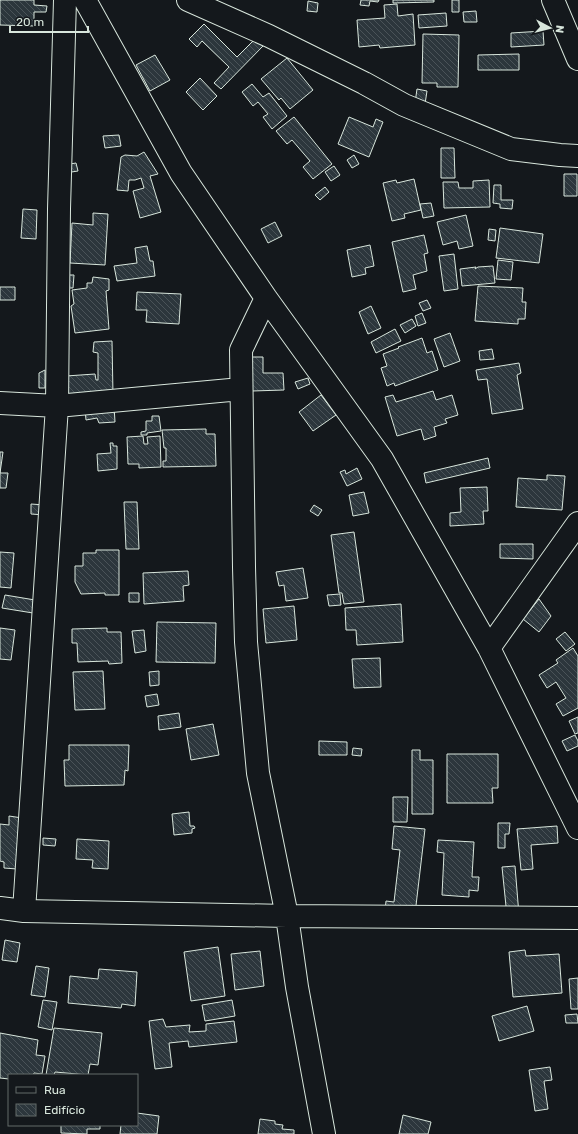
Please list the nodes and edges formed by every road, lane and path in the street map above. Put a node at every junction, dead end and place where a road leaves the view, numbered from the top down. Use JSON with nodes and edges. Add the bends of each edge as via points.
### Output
{"nodes":[{"id":1,"x":65,"y":0,"type":"edge"},
{"id":2,"x":85,"y":0,"type":"edge"},
{"id":3,"x":188,"y":0,"type":"edge"},
{"id":4,"x":553,"y":0,"type":"edge"},
{"id":5,"x":578,"y":59,"type":"edge"},
{"id":6,"x":578,"y":156,"type":"edge"},
{"id":7,"x":266,"y":298,"type":"junction"},
{"id":8,"x":241,"y":389,"type":"junction"},
{"id":9,"x":0,"y":403,"type":"edge"},
{"id":10,"x":57,"y":406,"type":"junction"},
{"id":11,"x":578,"y":523,"type":"edge"},
{"id":12,"x":490,"y":648,"type":"junction"},
{"id":13,"x":578,"y":828,"type":"edge"},
{"id":14,"x":0,"y":908,"type":"edge"},
{"id":15,"x":24,"y":911,"type":"junction"},
{"id":16,"x":287,"y":916,"type":"junction"},
{"id":17,"x":578,"y":918,"type":"edge"},
{"id":18,"x":324,"y":1134,"type":"edge"}],
"edges":[{"from":1,"to":10,"type":"street"},
{"from":2,"to":7,"type":"street","via":[[181,173]]},
{"from":3,"to":6,"type":"street","via":[[269,36],[404,105],[511,149]]},
{"from":4,"to":5,"type":"street"},
{"from":7,"to":8,"type":"street","via":[[241,350]]},
{"from":7,"to":12,"type":"street","via":[[382,459]]},
{"from":8,"to":10,"type":"street"},
{"from":8,"to":16,"type":"street","via":[[246,642],[258,773]]},
{"from":9,"to":10,"type":"street"},
{"from":10,"to":15,"type":"street"},
{"from":11,"to":12,"type":"street"},
{"from":12,"to":13,"type":"street"},
{"from":14,"to":15,"type":"street"},
{"from":15,"to":16,"type":"street"},
{"from":16,"to":17,"type":"street"},
{"from":16,"to":18,"type":"street","via":[[297,987]]}]}
